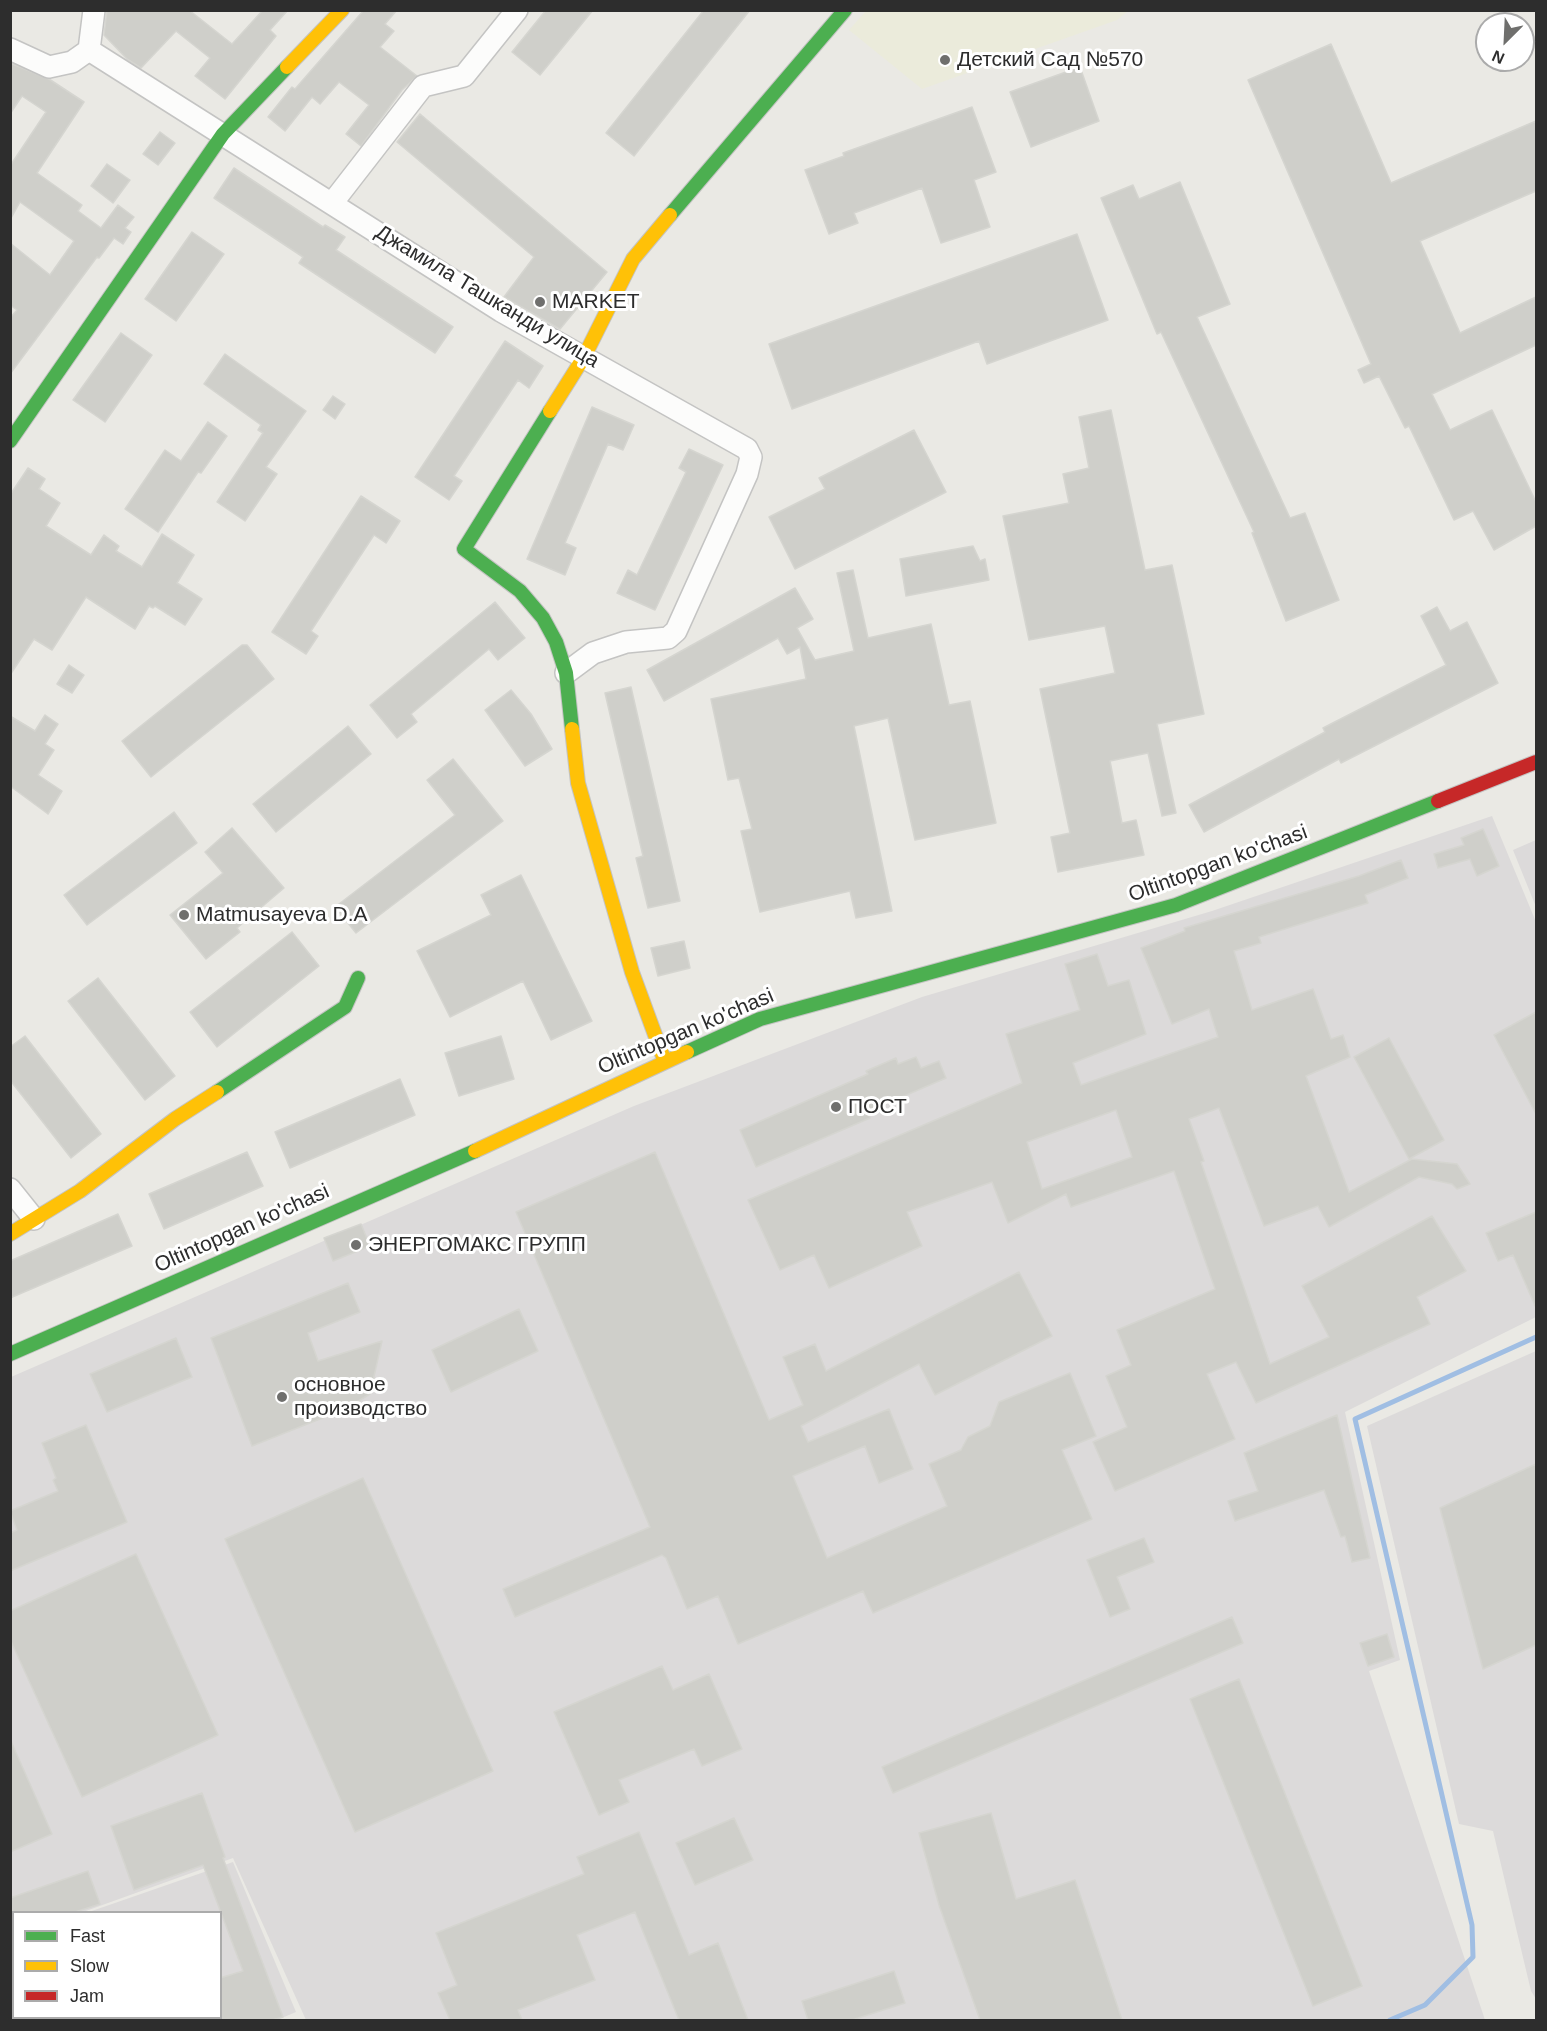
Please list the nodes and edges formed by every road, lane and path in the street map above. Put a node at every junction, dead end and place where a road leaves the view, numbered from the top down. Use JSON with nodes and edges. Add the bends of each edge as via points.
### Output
{"nodes":[{"id":1,"x":94,"y":10,"type":"edge"},
{"id":2,"x":342,"y":10,"type":"edge"},
{"id":3,"x":518,"y":10,"type":"edge"},
{"id":4,"x":845,"y":10,"type":"edge"},
{"id":5,"x":10,"y":49,"type":"edge"},
{"id":6,"x":89,"y":50,"type":"junction"},
{"id":7,"x":223,"y":134,"type":"junction"},
{"id":8,"x":333,"y":202,"type":"junction"},
{"id":9,"x":584,"y":357,"type":"junction"},
{"id":10,"x":10,"y":441,"type":"edge"},
{"id":11,"x":566,"y":673,"type":"junction"},
{"id":12,"x":1536,"y":762,"type":"edge"},
{"id":13,"x":358,"y":978,"type":"dead end"},
{"id":14,"x":664,"y":1062,"type":"junction"},
{"id":15,"x":10,"y":1189,"type":"edge"},
{"id":16,"x":34,"y":1219,"type":"junction"},
{"id":17,"x":10,"y":1234,"type":"edge"},
{"id":18,"x":10,"y":1354,"type":"edge"}],
"edges":[{"from":1,"to":6,"type":"street"},
{"from":2,"to":7,"type":"street"},
{"from":3,"to":8,"type":"street","via":[[464,76],[423,86]]},
{"from":4,"to":9,"type":"street","via":[[633,260]]},
{"from":5,"to":6,"type":"street","via":[[49,68],[72,62]]},
{"from":6,"to":7,"type":"street","name":"Джамила Ташканди улица"},
{"from":7,"to":8,"type":"street","name":"Джамила Ташканди улица"},
{"from":7,"to":10,"type":"street"},
{"from":8,"to":9,"type":"street","name":"Джамила Ташканди улица","via":[[501,311]]},
{"from":9,"to":11,"type":"street","via":[[464,549],[520,591],[543,618]]},
{"from":9,"to":11,"type":"street","name":"Джамила Ташканди улица","via":[[737,442],[751,457],[747,474],[676,631],[668,638],[626,642],[593,652]]},
{"from":11,"to":14,"type":"street","via":[[578,783],[632,972]]},
{"from":12,"to":14,"type":"street","name":"Oltintopgan ko'chasi","via":[[1176,905],[760,1019]]},
{"from":13,"to":16,"type":"street","via":[[345,1007],[175,1119],[80,1191]]},
{"from":14,"to":18,"type":"street","name":"Oltintopgan ko'chasi","via":[[465,1155]]},
{"from":15,"to":16,"type":"street"},
{"from":16,"to":17,"type":"street"}]}
